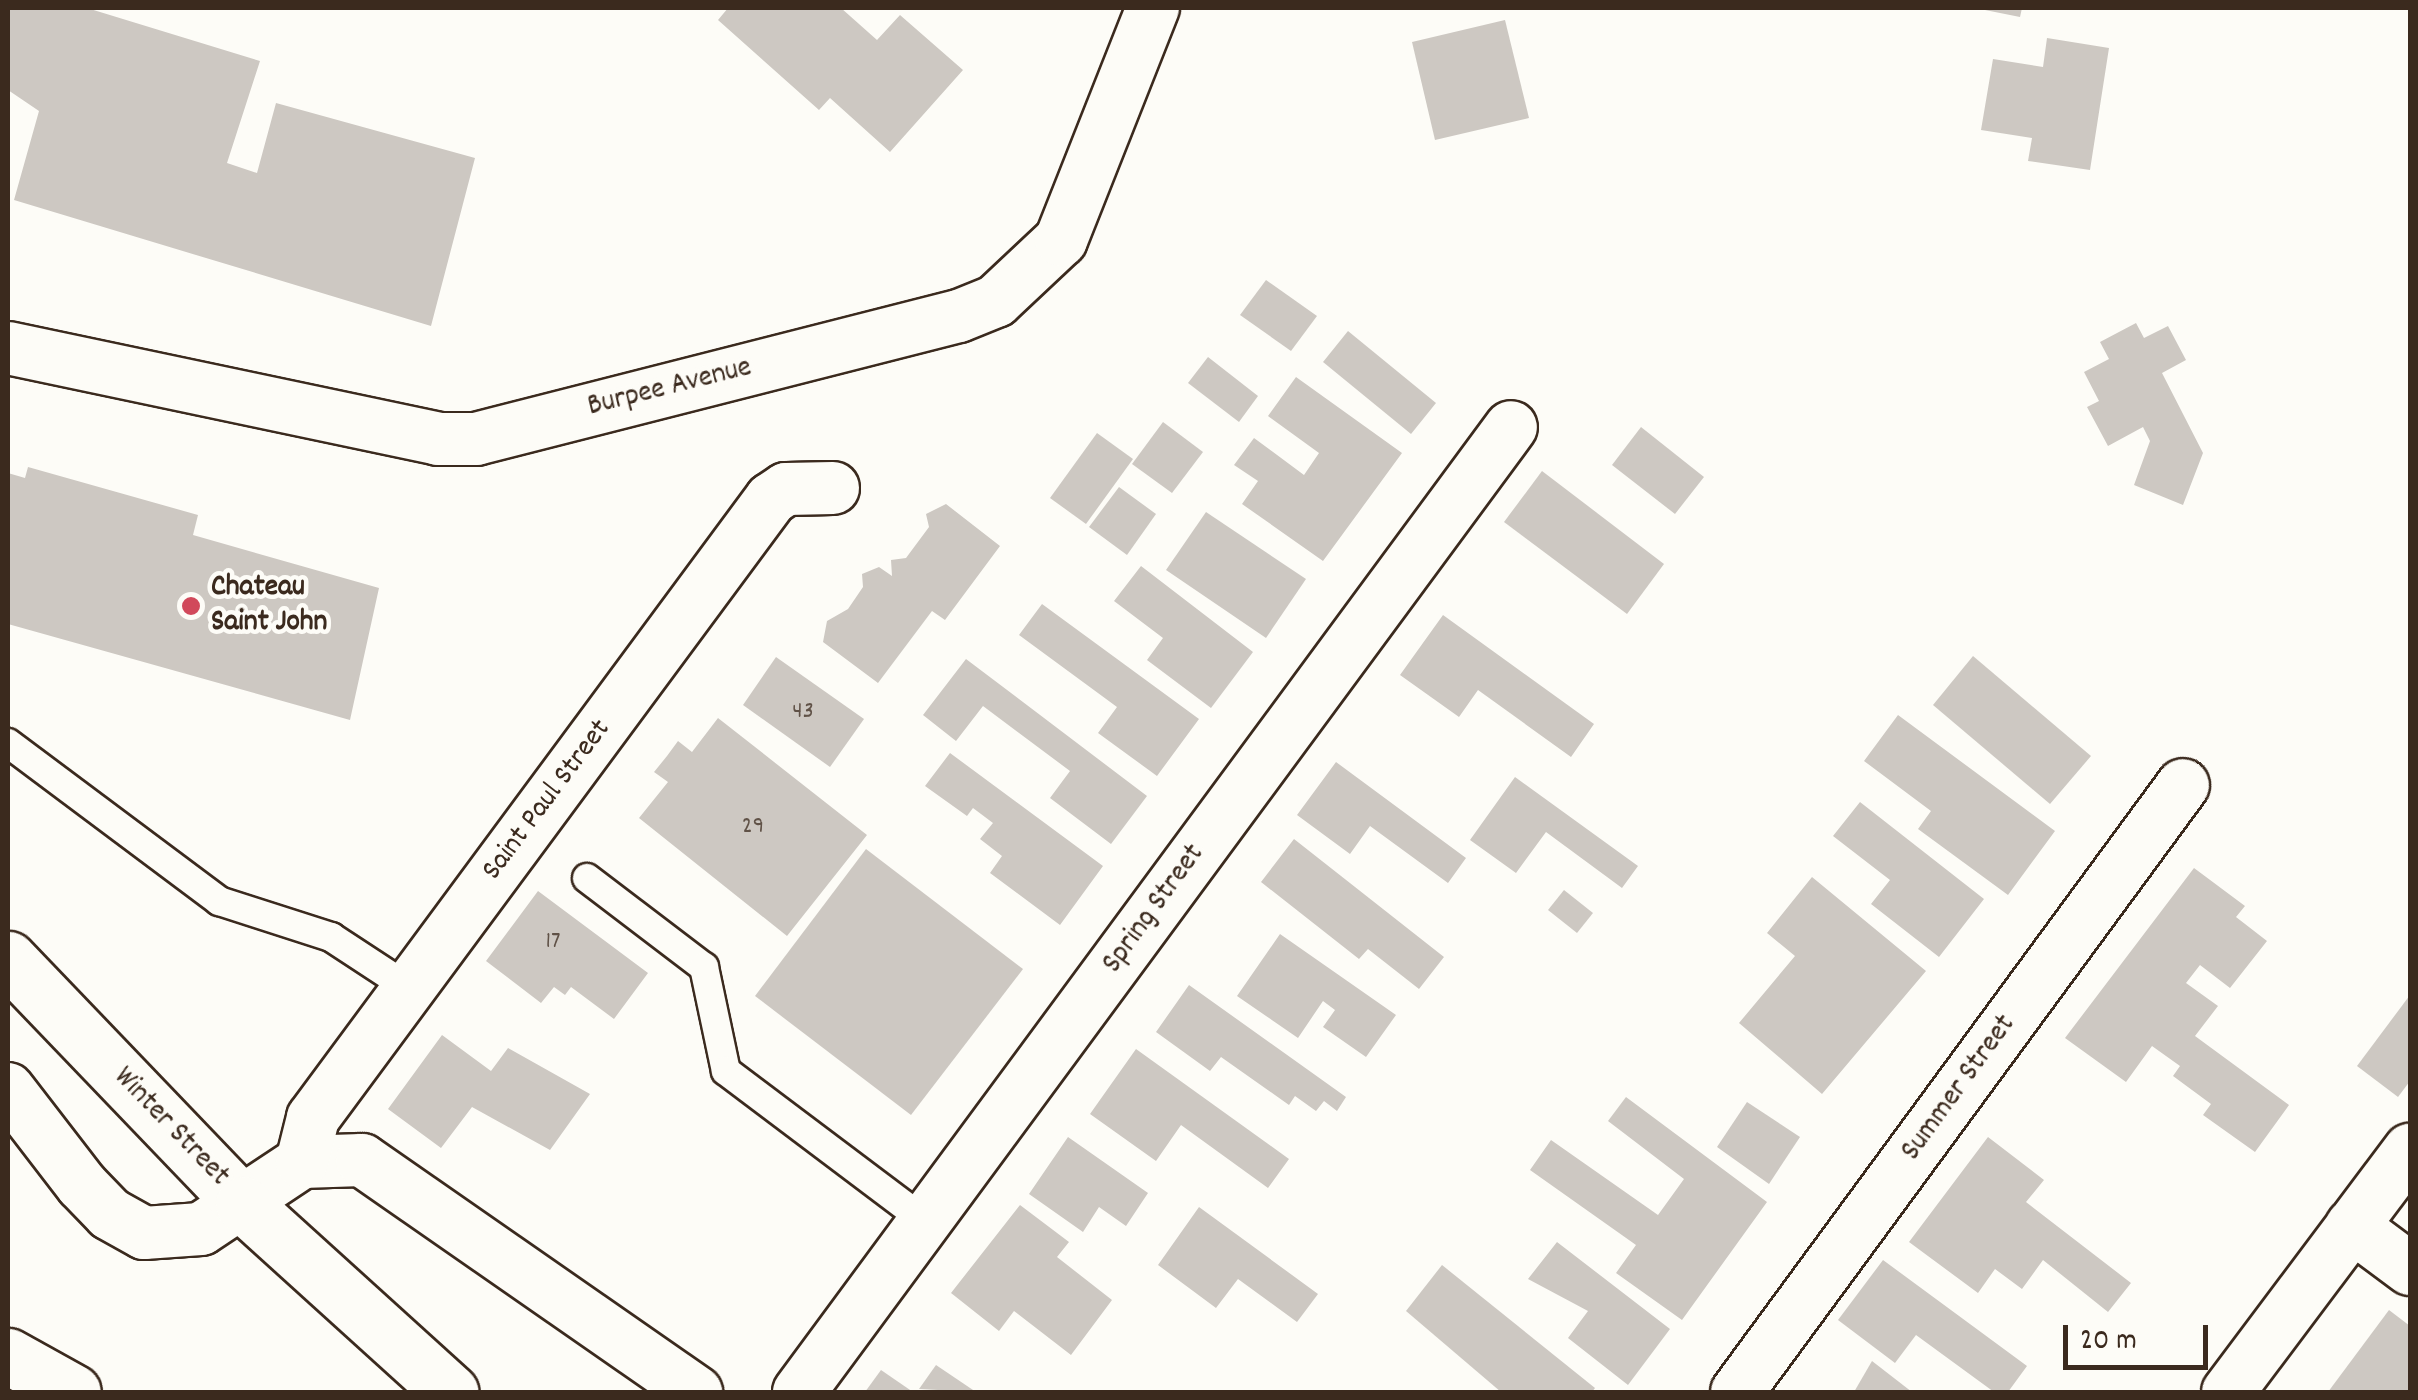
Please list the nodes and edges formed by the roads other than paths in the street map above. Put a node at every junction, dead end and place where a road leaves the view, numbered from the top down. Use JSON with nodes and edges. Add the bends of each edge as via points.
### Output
{"nodes":[{"id":1,"x":1153,"y":8,"type":"edge"},
{"id":2,"x":8,"y":348,"type":"edge"},
{"id":3,"x":1512,"y":427,"type":"dead end"},
{"id":4,"x":833,"y":488,"type":"dead end"},
{"id":5,"x":8,"y":743,"type":"edge"},
{"id":6,"x":2183,"y":784,"type":"dead end"},
{"id":7,"x":587,"y":878,"type":"dead end"},
{"id":8,"x":8,"y":959,"type":"edge"},
{"id":9,"x":408,"y":988,"type":"junction"},
{"id":10,"x":8,"y":1090,"type":"edge"},
{"id":11,"x":2410,"y":1150,"type":"edge"},
{"id":12,"x":302,"y":1162,"type":"junction"},
{"id":13,"x":243,"y":1204,"type":"junction"},
{"id":14,"x":926,"y":1220,"type":"junction"},
{"id":15,"x":2352,"y":1226,"type":"junction"},
{"id":16,"x":2410,"y":1270,"type":"edge"},
{"id":17,"x":8,"y":1356,"type":"edge"},
{"id":18,"x":73,"y":1392,"type":"edge"},
{"id":19,"x":450,"y":1392,"type":"edge"},
{"id":20,"x":696,"y":1392,"type":"edge"},
{"id":21,"x":799,"y":1392,"type":"edge"},
{"id":22,"x":1737,"y":1392,"type":"edge"},
{"id":23,"x":2228,"y":1392,"type":"edge"}],
"edges":[{"from":1,"to":2,"type":"street","name":"Burpee Avenue","via":[[1061,240],[996,301],[959,316],[476,438],[438,439]]},
{"from":3,"to":14,"type":"street","name":"Spring Street"},
{"from":4,"to":9,"type":"street","name":"Saint Paul Street","via":[[786,489],[771,500]]},
{"from":5,"to":9,"type":"lane","via":[[219,901],[331,937]]},
{"from":6,"to":22,"type":"street","name":"Summer Street"},
{"from":7,"to":14,"type":"lane","via":[[704,967],[726,1071]]},
{"from":8,"to":13,"type":"main road","name":"Winter Street"},
{"from":9,"to":12,"type":"street","name":"Saint Paul Street","via":[[313,1118]]},
{"from":10,"to":13,"type":"street","name":"Winter Street","via":[[82,1185],[128,1227],[175,1235]]},
{"from":11,"to":15,"type":"street"},
{"from":12,"to":13,"type":"street"},
{"from":12,"to":20,"type":"street","via":[[362,1160]]},
{"from":13,"to":19,"type":"main road"},
{"from":14,"to":21,"type":"street","name":"Spring Street"},
{"from":15,"to":16,"type":"street"},
{"from":15,"to":23,"type":"street"},
{"from":17,"to":18,"type":"main road"}]}
